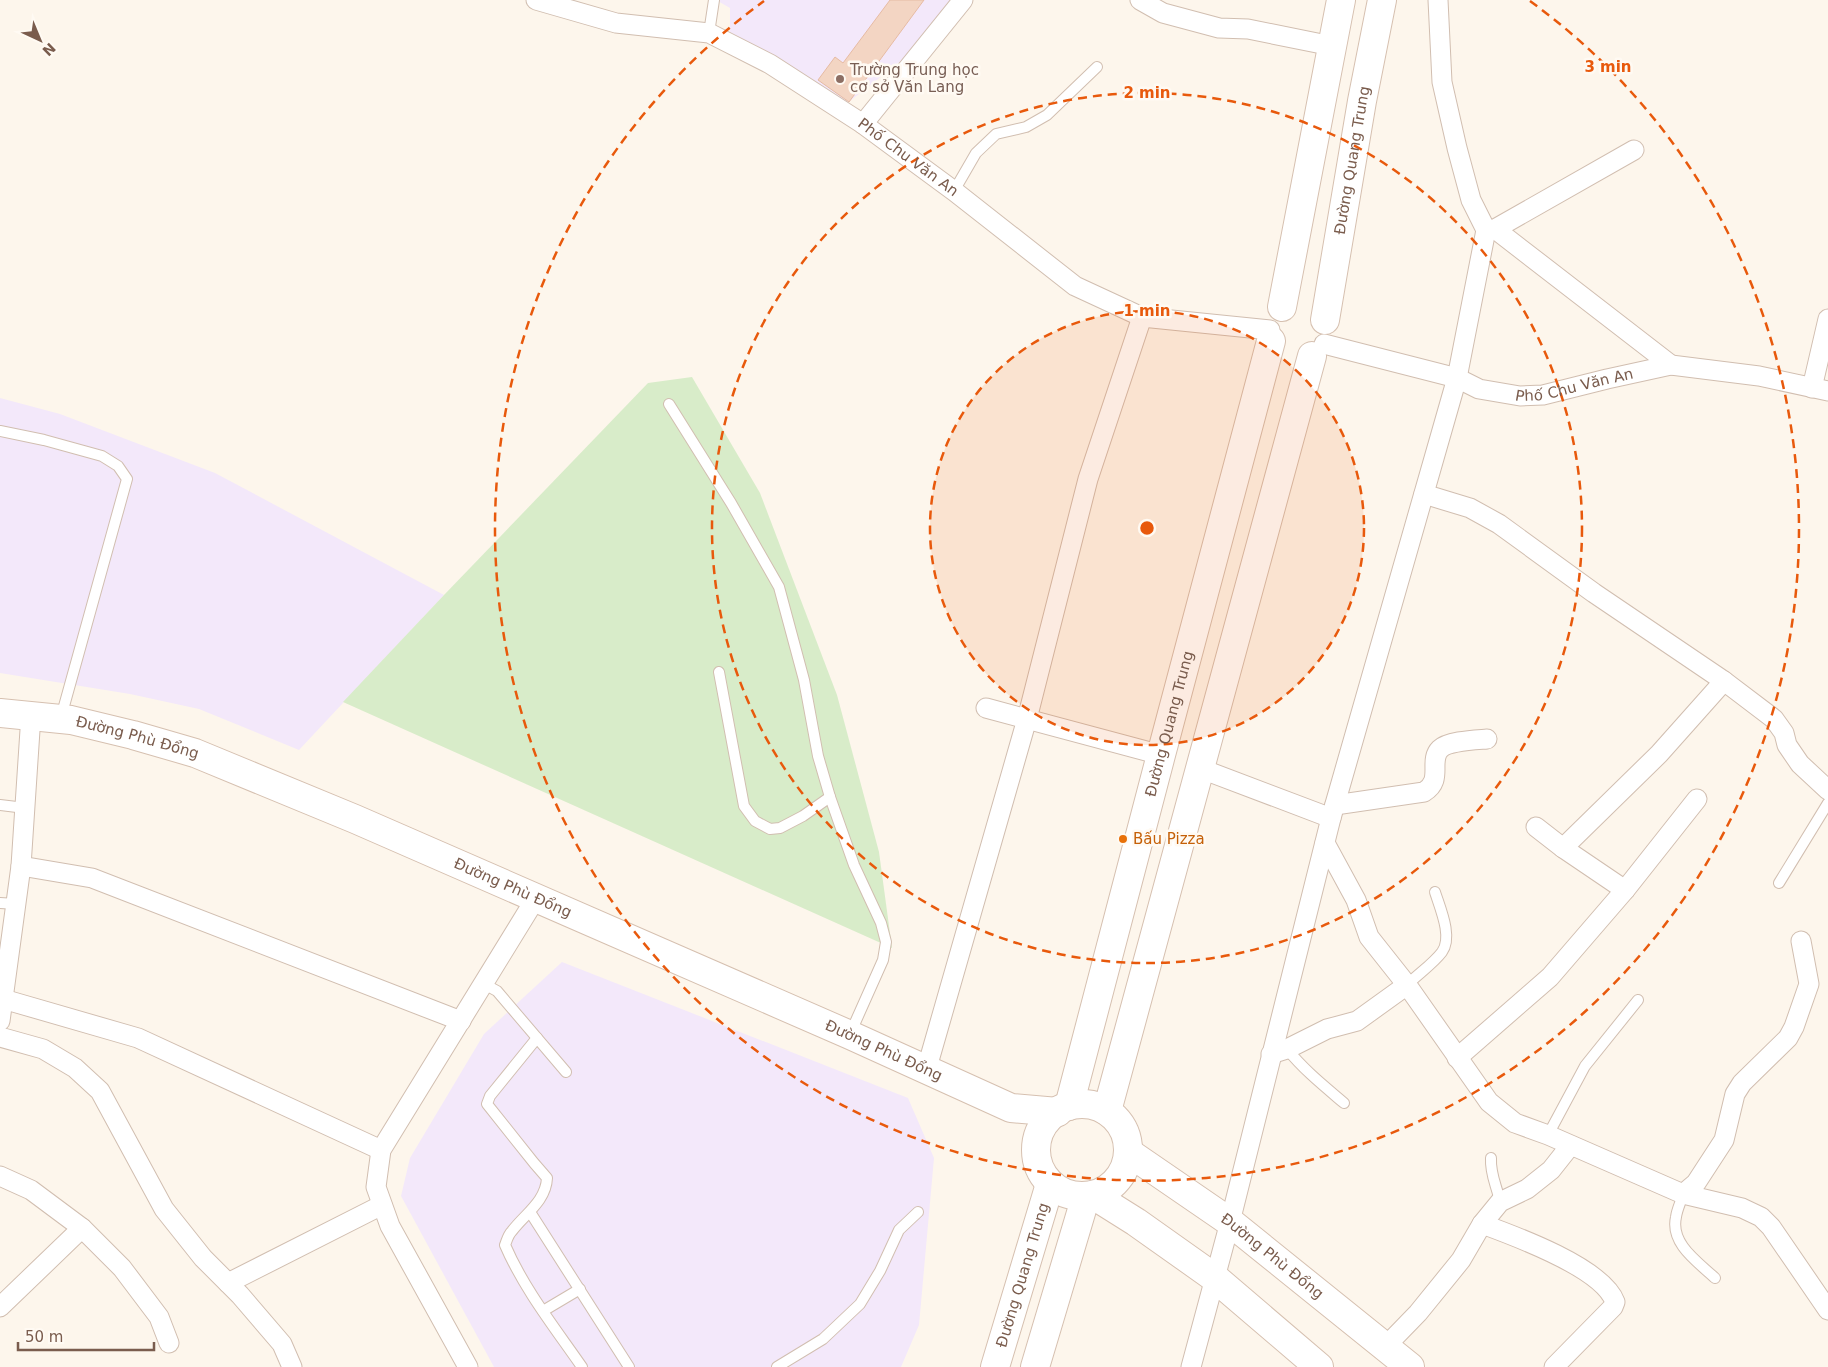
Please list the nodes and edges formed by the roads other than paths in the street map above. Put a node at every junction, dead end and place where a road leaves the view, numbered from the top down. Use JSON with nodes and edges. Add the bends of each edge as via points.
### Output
{"nodes":[{"id":1,"x":536,"y":0,"type":"edge"},
{"id":2,"x":714,"y":0,"type":"edge"},
{"id":3,"x":963,"y":0,"type":"edge"},
{"id":4,"x":1140,"y":0,"type":"edge"},
{"id":5,"x":1341,"y":0,"type":"edge"},
{"id":6,"x":1382,"y":0,"type":"edge"},
{"id":7,"x":1438,"y":0,"type":"edge"},
{"id":8,"x":709,"y":33,"type":"junction"},
{"id":9,"x":1332,"y":46,"type":"junction"},
{"id":10,"x":1097,"y":67,"type":"dead end"},
{"id":11,"x":863,"y":124,"type":"junction"},
{"id":12,"x":1634,"y":150,"type":"dead end"},
{"id":13,"x":954,"y":191,"type":"junction"},
{"id":14,"x":1491,"y":230,"type":"junction"},
{"id":15,"x":1142,"y":317,"type":"junction"},
{"id":16,"x":1828,"y":319,"type":"edge"},
{"id":17,"x":1274,"y":326,"type":"junction"},
{"id":18,"x":1320,"y":340,"type":"junction"},
{"id":19,"x":1671,"y":365,"type":"junction"},
{"id":20,"x":1457,"y":378,"type":"junction"},
{"id":21,"x":1820,"y":389,"type":"edge"},
{"id":22,"x":669,"y":404,"type":"dead end"},
{"id":23,"x":0,"y":431,"type":"edge"},
{"id":24,"x":1424,"y":494,"type":"junction"},
{"id":25,"x":719,"y":672,"type":"dead end"},
{"id":26,"x":1724,"y":681,"type":"junction"},
{"id":27,"x":986,"y":708,"type":"dead end"},
{"id":28,"x":0,"y":713,"type":"edge"},
{"id":29,"x":31,"y":715,"type":"junction"},
{"id":30,"x":61,"y":718,"type":"junction"},
{"id":31,"x":1027,"y":718,"type":"junction"},
{"id":32,"x":1487,"y":739,"type":"dead end"},
{"id":33,"x":1160,"y":755,"type":"junction"},
{"id":34,"x":1199,"y":768,"type":"junction"},
{"id":35,"x":1828,"y":790,"type":"edge"},
{"id":36,"x":830,"y":797,"type":"junction"},
{"id":37,"x":1697,"y":799,"type":"dead end"},
{"id":38,"x":1828,"y":803,"type":"edge"},
{"id":39,"x":0,"y":806,"type":"edge"},
{"id":40,"x":24,"y":808,"type":"junction"},
{"id":41,"x":1333,"y":812,"type":"junction"},
{"id":42,"x":1536,"y":827,"type":"dead end"},
{"id":43,"x":1325,"y":843,"type":"junction"},
{"id":44,"x":1563,"y":848,"type":"junction"},
{"id":45,"x":21,"y":866,"type":"junction"},
{"id":46,"x":1779,"y":883,"type":"dead end"},
{"id":47,"x":1625,"y":890,"type":"junction"},
{"id":48,"x":1435,"y":892,"type":"dead end"},
{"id":49,"x":536,"y":898,"type":"junction"},
{"id":50,"x":8,"y":904,"type":"edge"},
{"id":51,"x":1801,"y":941,"type":"dead end"},
{"id":52,"x":484,"y":984,"type":"junction"},
{"id":53,"x":1408,"y":985,"type":"junction"},
{"id":54,"x":3,"y":999,"type":"junction"},
{"id":55,"x":1638,"y":1000,"type":"dead end"},
{"id":56,"x":0,"y":1021,"type":"edge"},
{"id":57,"x":461,"y":1021,"type":"junction"},
{"id":58,"x":850,"y":1035,"type":"junction"},
{"id":59,"x":0,"y":1037,"type":"edge"},
{"id":60,"x":537,"y":1038,"type":"junction"},
{"id":61,"x":1279,"y":1052,"type":"junction"},
{"id":62,"x":1456,"y":1058,"type":"junction"},
{"id":63,"x":926,"y":1071,"type":"junction"},
{"id":64,"x":566,"y":1072,"type":"dead end"},
{"id":65,"x":1344,"y":1103,"type":"dead end"},
{"id":66,"x":1012,"y":1109,"type":"junction"},
{"id":67,"x":1063,"y":1109,"type":"junction"},
{"id":68,"x":1107,"y":1111,"type":"junction"},
{"id":69,"x":1548,"y":1135,"type":"junction"},
{"id":70,"x":1037,"y":1144,"type":"junction"},
{"id":71,"x":1570,"y":1146,"type":"junction"},
{"id":72,"x":381,"y":1150,"type":"junction"},
{"id":73,"x":1128,"y":1152,"type":"junction"},
{"id":74,"x":1491,"y":1158,"type":"dead end"},
{"id":75,"x":0,"y":1176,"type":"edge"},
{"id":76,"x":1050,"y":1184,"type":"junction"},
{"id":77,"x":1683,"y":1194,"type":"junction"},
{"id":78,"x":1090,"y":1196,"type":"junction"},
{"id":79,"x":1500,"y":1202,"type":"junction"},
{"id":80,"x":382,"y":1205,"type":"junction"},
{"id":81,"x":530,"y":1212,"type":"junction"},
{"id":82,"x":918,"y":1212,"type":"dead end"},
{"id":83,"x":1230,"y":1222,"type":"junction"},
{"id":84,"x":1482,"y":1224,"type":"junction"},
{"id":85,"x":82,"y":1228,"type":"junction"},
{"id":86,"x":1215,"y":1278,"type":"junction"},
{"id":87,"x":1715,"y":1278,"type":"dead end"},
{"id":88,"x":228,"y":1283,"type":"junction"},
{"id":89,"x":580,"y":1289,"type":"junction"},
{"id":90,"x":0,"y":1307,"type":"edge"},
{"id":91,"x":1828,"y":1310,"type":"edge"},
{"id":92,"x":543,"y":1311,"type":"junction"},
{"id":93,"x":169,"y":1343,"type":"dead end"},
{"id":94,"x":1385,"y":1347,"type":"junction"},
{"id":95,"x":1558,"y":1366,"type":"edge"},
{"id":96,"x":292,"y":1367,"type":"edge"},
{"id":97,"x":468,"y":1367,"type":"edge"},
{"id":98,"x":582,"y":1367,"type":"edge"},
{"id":99,"x":629,"y":1367,"type":"edge"},
{"id":100,"x":778,"y":1367,"type":"edge"},
{"id":101,"x":995,"y":1367,"type":"edge"},
{"id":102,"x":1035,"y":1367,"type":"edge"},
{"id":103,"x":1191,"y":1367,"type":"edge"},
{"id":104,"x":1319,"y":1367,"type":"edge"},
{"id":105,"x":1410,"y":1367,"type":"edge"}],
"edges":[{"from":1,"to":8,"type":"street","name":"Phố Chu Văn An","via":[[616,23]]},
{"from":2,"to":8,"type":"lane"},
{"from":3,"to":11,"type":"street"},
{"from":4,"to":9,"type":"street","via":[[1163,13],[1218,28],[1248,29]]},
{"from":5,"to":9,"type":"main road","name":"Đường Quang Trung"},
{"from":6,"to":18,"type":"main road","name":"Đường Quang Trung"},
{"from":7,"to":14,"type":"street","via":[[1442,82],[1457,148],[1470,200]]},
{"from":8,"to":11,"type":"street","name":"Phố Chu Văn An","via":[[770,64]]},
{"from":9,"to":17,"type":"main road","name":"Đường Quang Trung"},
{"from":10,"to":13,"type":"lane","via":[[1047,115],[1026,128],[996,134],[976,153]]},
{"from":11,"to":13,"type":"street","name":"Phố Chu Văn An"},
{"from":12,"to":14,"type":"street"},
{"from":13,"to":15,"type":"street","name":"Phố Chu Văn An","via":[[1075,286]]},
{"from":14,"to":19,"type":"street"},
{"from":14,"to":20,"type":"street"},
{"from":15,"to":17,"type":"street","name":"Phố Chu Văn An"},
{"from":15,"to":31,"type":"street","via":[[1088,480]]},
{"from":16,"to":21,"type":"street"},
{"from":17,"to":18,"type":"main road","via":[[1277,350],[1286,357],[1302,360]]},
{"from":17,"to":18,"type":"main road","via":[[1294,303],[1307,304],[1318,310]]},
{"from":17,"to":33,"type":"main road","name":"Đường Quang Trung"},
{"from":18,"to":20,"type":"street","name":"Phố Chu Văn An"},
{"from":18,"to":34,"type":"main road","name":"Đường Quang Trung"},
{"from":19,"to":20,"type":"street","name":"Phố Chu Văn An","via":[[1543,396],[1520,396],[1479,389]]},
{"from":19,"to":21,"type":"street","name":"Phố Chu Văn An","via":[[1759,376]]},
{"from":20,"to":24,"type":"street"},
{"from":22,"to":36,"type":"lane","via":[[780,587]]},
{"from":23,"to":30,"type":"lane","via":[[102,456],[118,466],[127,479]]},
{"from":24,"to":26,"type":"street","via":[[1470,508],[1499,524]]},
{"from":24,"to":41,"type":"street"},
{"from":25,"to":36,"type":"lane","via":[[744,806],[755,821],[770,829],[780,828]]},
{"from":26,"to":35,"type":"street","via":[[1774,719],[1800,764]]},
{"from":26,"to":44,"type":"street","via":[[1659,754]]},
{"from":27,"to":31,"type":"street"},
{"from":28,"to":29,"type":"main road","name":"Đường Phù Đổng"},
{"from":29,"to":30,"type":"main road","name":"Đường Phù Đổng"},
{"from":29,"to":40,"type":"street"},
{"from":30,"to":49,"type":"main road","name":"Đường Phù Đổng","via":[[195,753]]},
{"from":31,"to":33,"type":"street"},
{"from":31,"to":63,"type":"street"},
{"from":32,"to":41,"type":"street","via":[[1449,744],[1440,749],[1436,756],[1435,780],[1424,792]]},
{"from":33,"to":67,"type":"main road","name":"Đường Quang Trung"},
{"from":34,"to":41,"type":"street"},
{"from":34,"to":68,"type":"main road","name":"Đường Quang Trung"},
{"from":36,"to":58,"type":"lane","via":[[886,942],[883,960]]},
{"from":37,"to":47,"type":"street"},
{"from":38,"to":46,"type":"lane"},
{"from":39,"to":40,"type":"lane"},
{"from":40,"to":45,"type":"street"},
{"from":41,"to":43,"type":"street"},
{"from":42,"to":44,"type":"street"},
{"from":43,"to":53,"type":"street","via":[[1356,900],[1369,937]]},
{"from":43,"to":61,"type":"street"},
{"from":44,"to":47,"type":"street"},
{"from":45,"to":50,"type":"street"},
{"from":45,"to":57,"type":"street","via":[[92,878]]},
{"from":47,"to":62,"type":"street","via":[[1550,977]]},
{"from":48,"to":53,"type":"lane","via":[[1446,925],[1446,943],[1442,952]]},
{"from":49,"to":52,"type":"street"},
{"from":49,"to":58,"type":"main road","name":"Đường Phù Đổng"},
{"from":50,"to":54,"type":"street"},
{"from":51,"to":77,"type":"street","via":[[1809,984],[1794,1027],[1788,1038],[1742,1083],[1735,1094],[1724,1140],[1696,1183]]},
{"from":52,"to":57,"type":"street"},
{"from":52,"to":60,"type":"lane","via":[[497,991]]},
{"from":53,"to":61,"type":"street","via":[[1357,1022],[1327,1029]]},
{"from":53,"to":62,"type":"street"},
{"from":54,"to":56,"type":"street"},
{"from":54,"to":72,"type":"street","via":[[138,1038]]},
{"from":55,"to":69,"type":"lane","via":[[1585,1066]]},
{"from":57,"to":72,"type":"street"},
{"from":58,"to":63,"type":"main road","name":"Đường Phù Đổng"},
{"from":59,"to":88,"type":"street","via":[[43,1049],[74,1068],[100,1091],[164,1209],[203,1258]]},
{"from":60,"to":64,"type":"lane"},
{"from":60,"to":81,"type":"lane","via":[[487,1104],[547,1178],[547,1187]]},
{"from":61,"to":65,"type":"lane","via":[[1297,1061]]},
{"from":61,"to":83,"type":"street"},
{"from":62,"to":69,"type":"street","via":[[1488,1102],[1515,1123]]},
{"from":63,"to":66,"type":"main road","name":"Đường Phù Đổng"},
{"from":66,"to":67,"type":"main road","name":"Đường Phù Đổng"},
{"from":66,"to":70,"type":"main road"},
{"from":67,"to":68,"type":"main road","via":[[1089,1105]]},
{"from":67,"to":70,"type":"main road","via":[[1044,1126]]},
{"from":68,"to":73,"type":"main road","via":[[1123,1129]]},
{"from":69,"to":71,"type":"street"},
{"from":70,"to":76,"type":"main road","via":[[1039,1165]]},
{"from":71,"to":77,"type":"street"},
{"from":71,"to":79,"type":"street","via":[[1552,1170],[1528,1189]]},
{"from":72,"to":80,"type":"street","via":[[376,1187]]},
{"from":73,"to":78,"type":"main road","via":[[1126,1166],[1118,1179],[1107,1189]]},
{"from":73,"to":83,"type":"main road","name":"Đường Phù Đổng"},
{"from":74,"to":79,"type":"lane","via":[[1490,1170]]},
{"from":75,"to":85,"type":"street","via":[[31,1190]]},
{"from":76,"to":78,"type":"main road","via":[[1066,1194]]},
{"from":76,"to":101,"type":"main road","name":"Đường Quang Trung"},
{"from":77,"to":87,"type":"lane","via":[[1675,1219],[1677,1238]]},
{"from":77,"to":91,"type":"street","via":[[1742,1208],[1761,1217]]},
{"from":78,"to":86,"type":"main road","via":[[1136,1222]]},
{"from":78,"to":102,"type":"main road"},
{"from":79,"to":84,"type":"street"},
{"from":80,"to":88,"type":"street"},
{"from":80,"to":97,"type":"street","via":[[390,1226]]},
{"from":81,"to":89,"type":"lane"},
{"from":81,"to":92,"type":"lane","via":[[510,1232],[505,1245]]},
{"from":82,"to":100,"type":"lane","via":[[900,1230],[860,1304],[823,1339]]},
{"from":83,"to":86,"type":"street"},
{"from":83,"to":94,"type":"main road","name":"Đường Phù Đổng"},
{"from":84,"to":94,"type":"street","via":[[1461,1260]]},
{"from":84,"to":95,"type":"street","via":[[1574,1264],[1593,1276],[1614,1297],[1610,1311]]},
{"from":85,"to":90,"type":"street"},
{"from":85,"to":93,"type":"street","via":[[122,1268],[159,1317]]},
{"from":86,"to":103,"type":"street"},
{"from":86,"to":104,"type":"main road"},
{"from":88,"to":96,"type":"street","via":[[282,1344]]},
{"from":89,"to":92,"type":"lane"},
{"from":89,"to":99,"type":"lane"},
{"from":92,"to":98,"type":"lane"},
{"from":94,"to":105,"type":"main road","name":"Đường Phù Đổng"}]}
